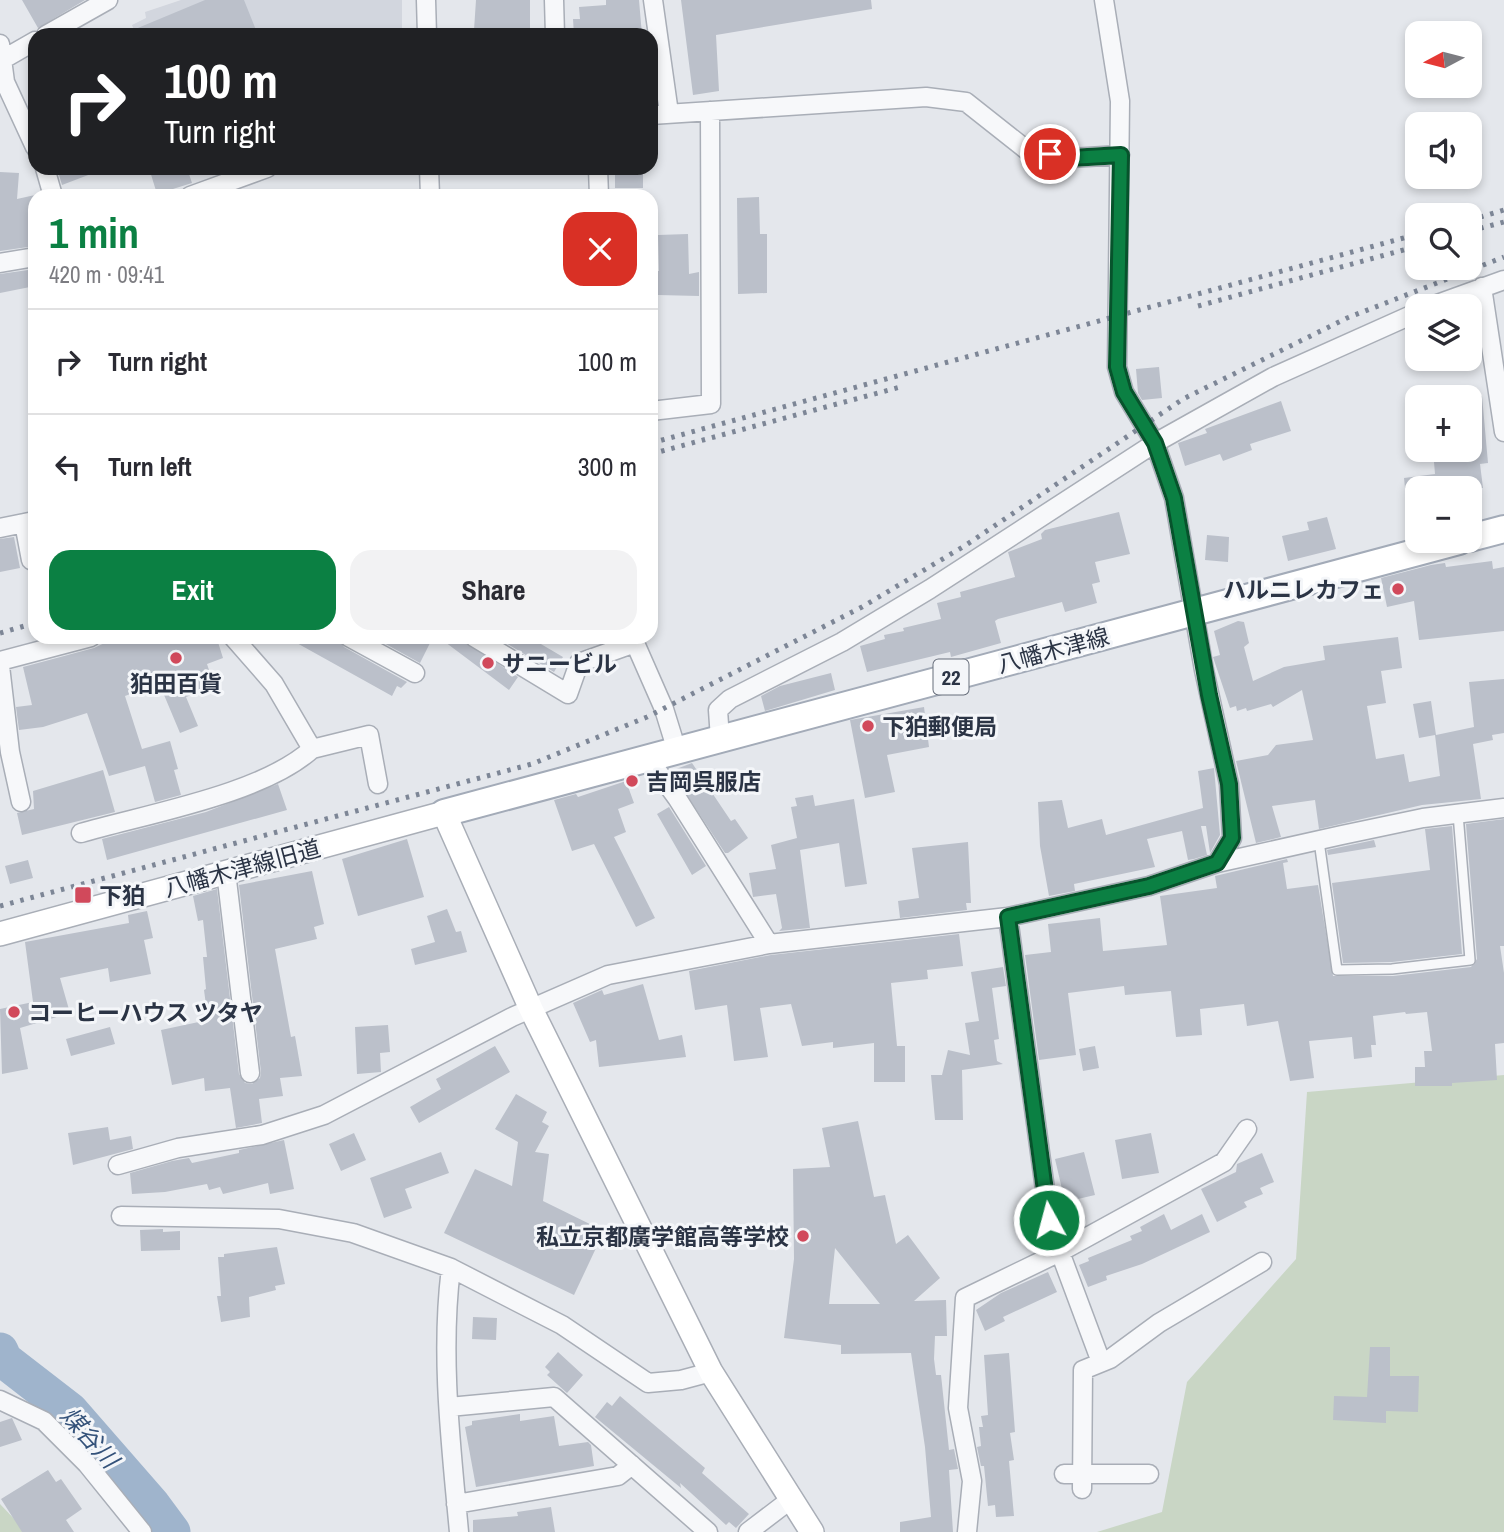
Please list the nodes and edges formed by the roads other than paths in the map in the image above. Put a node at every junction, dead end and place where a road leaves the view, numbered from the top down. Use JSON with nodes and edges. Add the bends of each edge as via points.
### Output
{"nodes":[{"id":1,"x":426,"y":0,"type":"edge"},
{"id":2,"x":554,"y":0,"type":"edge"},
{"id":3,"x":653,"y":0,"type":"edge"},
{"id":4,"x":1104,"y":0,"type":"edge"},
{"id":5,"x":104,"y":1,"type":"edge"},
{"id":6,"x":58,"y":28,"type":"edge"},
{"id":7,"x":427,"y":28,"type":"edge"},
{"id":8,"x":555,"y":28,"type":"edge"},
{"id":9,"x":655,"y":28,"type":"edge"},
{"id":10,"x":28,"y":43,"type":"edge"},
{"id":11,"x":1,"y":52,"type":"edge"},
{"id":12,"x":658,"y":81,"type":"edge"},
{"id":13,"x":710,"y":111,"type":"junction"},
{"id":14,"x":660,"y":114,"type":"edge"},
{"id":15,"x":28,"y":132,"type":"edge"},
{"id":16,"x":1121,"y":155,"type":"junction"},
{"id":17,"x":248,"y":175,"type":"edge"},
{"id":18,"x":209,"y":189,"type":"edge"},
{"id":19,"x":28,"y":258,"type":"edge"},
{"id":20,"x":0,"y":263,"type":"edge"},
{"id":21,"x":1504,"y":280,"type":"edge"},
{"id":22,"x":1482,"y":287,"type":"junction"},
{"id":23,"x":1464,"y":294,"type":"edge"},
{"id":24,"x":1405,"y":318,"type":"edge"},
{"id":25,"x":658,"y":410,"type":"edge"},
{"id":26,"x":1504,"y":432,"type":"edge"},
{"id":27,"x":1155,"y":443,"type":"junction"},
{"id":28,"x":28,"y":522,"type":"edge"},
{"id":29,"x":0,"y":528,"type":"edge"},
{"id":30,"x":1504,"y":528,"type":"edge"},
{"id":31,"x":1482,"y":534,"type":"edge"},
{"id":32,"x":1414,"y":553,"type":"edge"},
{"id":33,"x":1195,"y":611,"type":"junction"},
{"id":34,"x":66,"y":644,"type":"edge"},
{"id":35,"x":239,"y":644,"type":"edge"},
{"id":36,"x":362,"y":644,"type":"edge"},
{"id":37,"x":486,"y":644,"type":"edge"},
{"id":38,"x":624,"y":644,"type":"edge"},
{"id":39,"x":636,"y":644,"type":"edge"},
{"id":40,"x":0,"y":663,"type":"edge"},
{"id":41,"x":415,"y":673,"type":"dead end"},
{"id":42,"x":720,"y":739,"type":"junction"},
{"id":43,"x":312,"y":749,"type":"junction"},
{"id":44,"x":677,"y":751,"type":"junction"},
{"id":45,"x":648,"y":758,"type":"junction"},
{"id":46,"x":378,"y":784,"type":"dead end"},
{"id":47,"x":21,"y":802,"type":"dead end"},
{"id":48,"x":1504,"y":808,"type":"edge"},
{"id":49,"x":444,"y":813,"type":"junction"},
{"id":50,"x":1458,"y":814,"type":"junction"},
{"id":51,"x":81,"y":833,"type":"dead end"},
{"id":52,"x":1319,"y":841,"type":"junction"},
{"id":53,"x":1217,"y":863,"type":"junction"},
{"id":54,"x":226,"y":872,"type":"junction"},
{"id":55,"x":1008,"y":917,"type":"junction"},
{"id":56,"x":0,"y":934,"type":"edge"},
{"id":57,"x":769,"y":944,"type":"junction"},
{"id":58,"x":531,"y":1009,"type":"junction"},
{"id":59,"x":250,"y":1073,"type":"dead end"},
{"id":60,"x":1247,"y":1129,"type":"dead end"},
{"id":61,"x":118,"y":1165,"type":"dead end"},
{"id":62,"x":121,"y":1216,"type":"dead end"},
{"id":63,"x":1060,"y":1252,"type":"junction"},
{"id":64,"x":1262,"y":1262,"type":"dead end"},
{"id":65,"x":451,"y":1268,"type":"junction"},
{"id":66,"x":1101,"y":1362,"type":"junction"},
{"id":67,"x":711,"y":1372,"type":"junction"},
{"id":68,"x":0,"y":1400,"type":"edge"},
{"id":69,"x":449,"y":1408,"type":"junction"},
{"id":70,"x":632,"y":1465,"type":"junction"},
{"id":71,"x":1149,"y":1474,"type":"dead end"},
{"id":72,"x":790,"y":1500,"type":"junction"},
{"id":73,"x":456,"y":1504,"type":"junction"},
{"id":74,"x":142,"y":1532,"type":"edge"},
{"id":75,"x":459,"y":1532,"type":"edge"},
{"id":76,"x":708,"y":1532,"type":"edge"},
{"id":77,"x":748,"y":1532,"type":"edge"},
{"id":78,"x":812,"y":1532,"type":"edge"},
{"id":79,"x":967,"y":1532,"type":"edge"}],
"edges":[{"from":1,"to":7,"type":"street"},
{"from":2,"to":8,"type":"street"},
{"from":3,"to":9,"type":"street"},
{"from":4,"to":16,"type":"street","via":[[1121,101]]},
{"from":5,"to":6,"type":"street"},
{"from":10,"to":11,"type":"street"},
{"from":11,"to":15,"type":"street","via":[[5,82]]},
{"from":12,"to":14,"type":"street"},
{"from":13,"to":14,"type":"street"},
{"from":13,"to":16,"type":"street","via":[[926,97],[966,102],[1028,151],[1071,158]]},
{"from":13,"to":25,"type":"street","via":[[711,404]]},
{"from":16,"to":27,"type":"street","via":[[1117,367],[1124,392]]},
{"from":17,"to":18,"type":"street"},
{"from":19,"to":20,"type":"street"},
{"from":21,"to":22,"type":"street"},
{"from":22,"to":23,"type":"street"},
{"from":22,"to":26,"type":"street"},
{"from":24,"to":27,"type":"street","via":[[1273,377]]},
{"from":27,"to":33,"type":"street","via":[[1174,498]]},
{"from":27,"to":42,"type":"street","via":[[875,622],[730,699],[718,710]]},
{"from":28,"to":29,"type":"street"},
{"from":30,"to":31,"type":"main road"},
{"from":32,"to":33,"type":"main road","name":"八幡木津線","number":"22"},
{"from":33,"to":42,"type":"main road","name":"八幡木津線","number":"22"},
{"from":33,"to":53,"type":"street","via":[[1229,784],[1232,838]]},
{"from":34,"to":40,"type":"street"},
{"from":35,"to":43,"type":"street","via":[[274,684]]},
{"from":36,"to":41,"type":"street"},
{"from":37,"to":38,"type":"street","via":[[568,694],[579,663]]},
{"from":39,"to":44,"type":"street"},
{"from":40,"to":47,"type":"street"},
{"from":42,"to":44,"type":"main road","name":"八幡木津線","number":"22"},
{"from":43,"to":46,"type":"street","via":[[369,735]]},
{"from":43,"to":51,"type":"street","via":[[299,761],[236,789]]},
{"from":44,"to":45,"type":"main road","name":"八幡木津線","number":"22"},
{"from":45,"to":49,"type":"main road","name":"八幡木津線","number":"22"},
{"from":45,"to":57,"type":"street"},
{"from":48,"to":50,"type":"street"},
{"from":49,"to":54,"type":"street","name":"八幡木津線旧道"},
{"from":49,"to":58,"type":"street"},
{"from":50,"to":52,"type":"street"},
{"from":50,"to":52,"type":"lane","via":[[1470,960],[1337,970]]},
{"from":52,"to":53,"type":"street"},
{"from":53,"to":55,"type":"street","via":[[1149,886]]},
{"from":54,"to":56,"type":"street","name":"八幡木津線旧道"},
{"from":54,"to":59,"type":"street"},
{"from":55,"to":57,"type":"street"},
{"from":55,"to":63,"type":"street","via":[[1052,1241]]},
{"from":57,"to":58,"type":"street","via":[[608,975]]},
{"from":58,"to":61,"type":"street","via":[[324,1115],[262,1135],[178,1148]]},
{"from":58,"to":67,"type":"street"},
{"from":60,"to":63,"type":"street","via":[[1224,1162]]},
{"from":62,"to":65,"type":"street","via":[[279,1219],[353,1233]]},
{"from":63,"to":66,"type":"street"},
{"from":63,"to":79,"type":"street","via":[[965,1298],[958,1408],[972,1481]]},
{"from":64,"to":66,"type":"street"},
{"from":65,"to":67,"type":"street","via":[[562,1325],[648,1383]]},
{"from":65,"to":69,"type":"street"},
{"from":66,"to":71,"type":"street","via":[[1083,1370],[1076,1479]]},
{"from":67,"to":72,"type":"street"},
{"from":68,"to":74,"type":"street","via":[[44,1421]]},
{"from":69,"to":70,"type":"street","via":[[554,1397]]},
{"from":69,"to":73,"type":"street"},
{"from":70,"to":73,"type":"street","via":[[618,1476]]},
{"from":70,"to":76,"type":"street"},
{"from":72,"to":77,"type":"street"},
{"from":72,"to":78,"type":"street"},
{"from":73,"to":75,"type":"street"}]}
